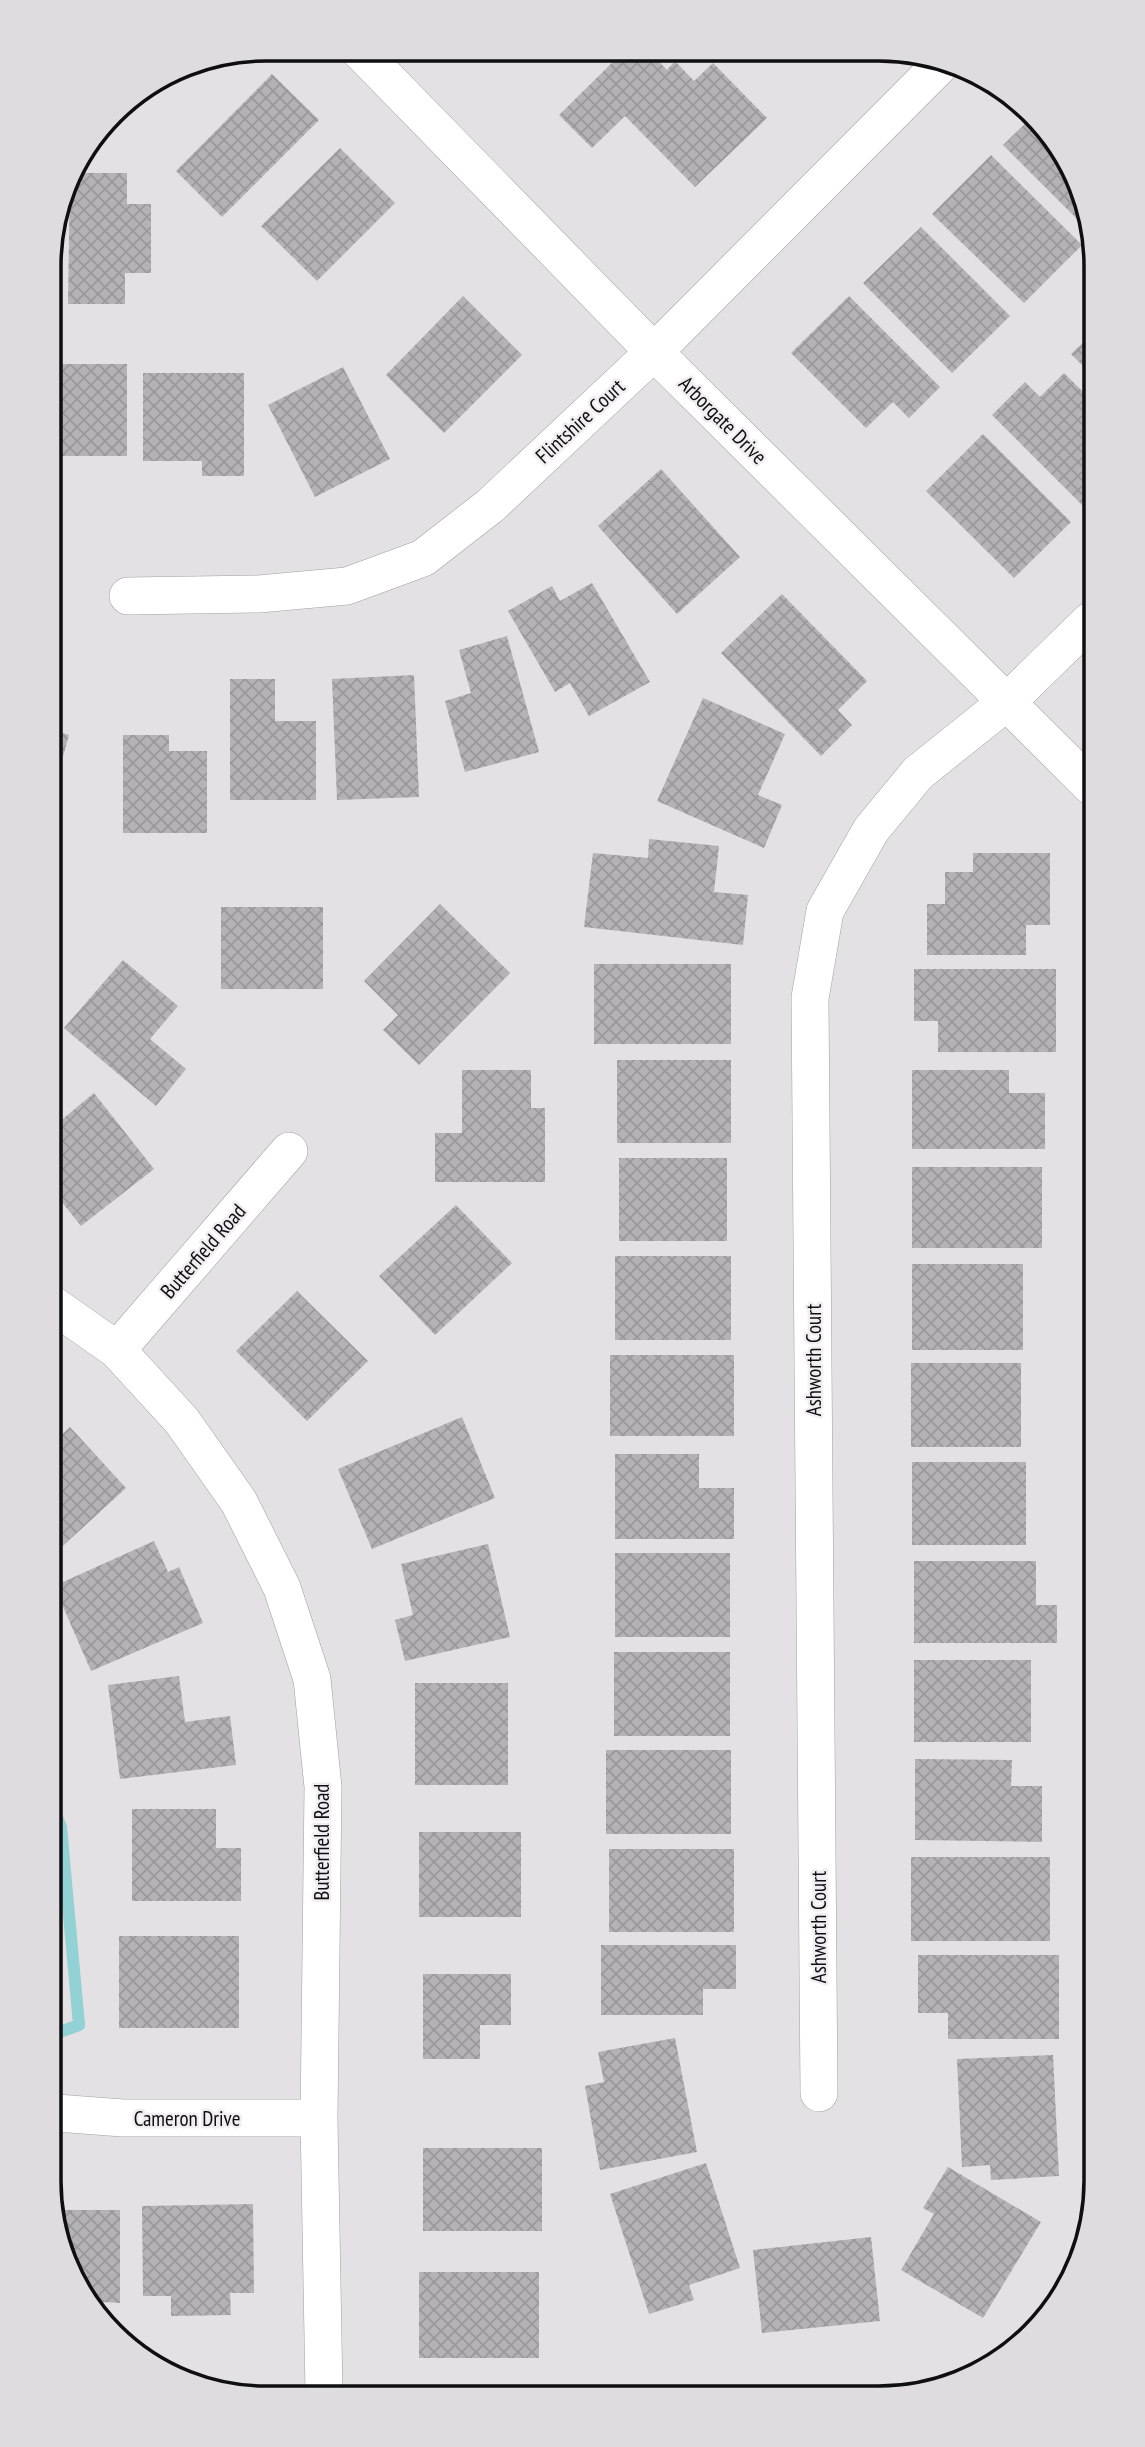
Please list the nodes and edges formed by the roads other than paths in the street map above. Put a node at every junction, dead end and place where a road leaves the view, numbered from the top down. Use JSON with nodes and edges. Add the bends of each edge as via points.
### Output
{"nodes":[{"id":1,"x":370,"y":61,"type":"edge"},
{"id":2,"x":936,"y":69,"type":"edge"},
{"id":3,"x":654,"y":352,"type":"junction"},
{"id":4,"x":128,"y":596,"type":"dead end"},
{"id":5,"x":1084,"y":627,"type":"edge"},
{"id":6,"x":1008,"y":701,"type":"junction"},
{"id":7,"x":1084,"y":779,"type":"edge"},
{"id":8,"x":289,"y":1152,"type":"dead end"},
{"id":9,"x":61,"y":1312,"type":"edge"},
{"id":10,"x":117,"y":1350,"type":"junction"},
{"id":11,"x":819,"y":2093,"type":"dead end"},
{"id":12,"x":61,"y":2113,"type":"edge"},
{"id":13,"x":319,"y":2118,"type":"junction"},
{"id":14,"x":324,"y":2386,"type":"edge"}],
"edges":[{"from":1,"to":3,"type":"street","name":"Arborgate Drive"},
{"from":2,"to":3,"type":"street","name":"Flintshire Court"},
{"from":3,"to":4,"type":"street","name":"Flintshire Court","via":[[490,506],[423,558],[347,586],[259,594]]},
{"from":3,"to":6,"type":"street","name":"Arborgate Drive"},
{"from":5,"to":6,"type":"street","name":"Ashworth Court"},
{"from":6,"to":7,"type":"street","name":"Arborgate Drive"},
{"from":6,"to":11,"type":"street","name":"Ashworth Court","via":[[918,773],[871,831],[825,911],[810,998]]},
{"from":8,"to":10,"type":"street","name":"Butterfield Road"},
{"from":9,"to":10,"type":"street","name":"Butterfield Road"},
{"from":10,"to":13,"type":"street","name":"Butterfield Road","via":[[182,1421],[239,1502],[282,1588],[312,1679],[323,1787]]},
{"from":12,"to":13,"type":"street","name":"Cameron Drive","via":[[123,2118]]},
{"from":13,"to":14,"type":"street","name":"Butterfield Road"}]}
